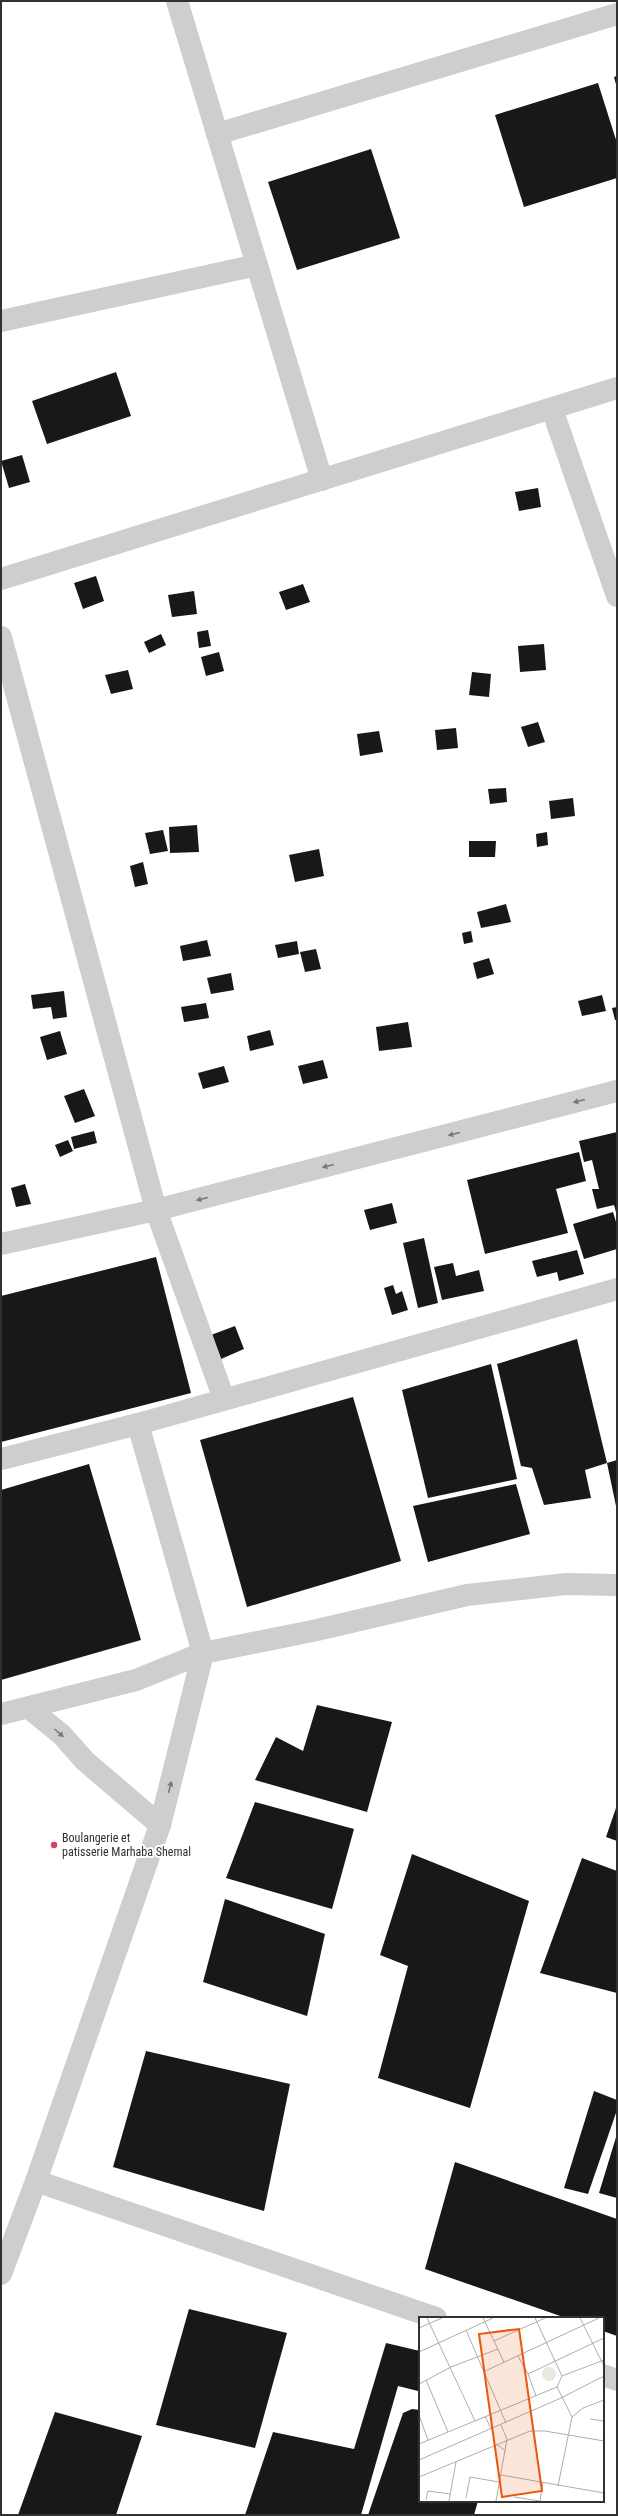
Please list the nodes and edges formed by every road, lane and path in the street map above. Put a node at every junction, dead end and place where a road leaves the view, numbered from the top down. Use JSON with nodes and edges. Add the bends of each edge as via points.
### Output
{"nodes":[{"id":1,"x":177,"y":1,"type":"edge"},
{"id":2,"x":617,"y":14,"type":"edge"},
{"id":3,"x":217,"y":134,"type":"junction"},
{"id":4,"x":257,"y":265,"type":"junction"},
{"id":5,"x":1,"y":321,"type":"edge"},
{"id":6,"x":617,"y":388,"type":"edge"},
{"id":7,"x":552,"y":409,"type":"junction"},
{"id":8,"x":322,"y":480,"type":"junction"},
{"id":9,"x":1,"y":579,"type":"edge"},
{"id":10,"x":617,"y":596,"type":"edge"},
{"id":11,"x":1,"y":637,"type":"edge"},
{"id":12,"x":617,"y":1091,"type":"edge"},
{"id":13,"x":156,"y":1210,"type":"junction"},
{"id":14,"x":1,"y":1244,"type":"edge"},
{"id":15,"x":617,"y":1289,"type":"edge"},
{"id":16,"x":224,"y":1398,"type":"junction"},
{"id":17,"x":138,"y":1424,"type":"junction"},
{"id":18,"x":1,"y":1459,"type":"edge"},
{"id":19,"x":617,"y":1586,"type":"edge"},
{"id":20,"x":203,"y":1653,"type":"junction"},
{"id":21,"x":29,"y":1708,"type":"junction"},
{"id":22,"x":1,"y":1714,"type":"edge"},
{"id":23,"x":160,"y":1825,"type":"junction"},
{"id":24,"x":36,"y":2181,"type":"junction"},
{"id":25,"x":1,"y":2274,"type":"edge"},
{"id":26,"x":433,"y":2317,"type":"edge"},
{"id":27,"x":604,"y":2375,"type":"edge"},
{"id":28,"x":617,"y":2380,"type":"edge"}],
"edges":[{"from":1,"to":3,"type":"street"},
{"from":2,"to":3,"type":"street"},
{"from":3,"to":4,"type":"street"},
{"from":4,"to":5,"type":"street"},
{"from":4,"to":8,"type":"street"},
{"from":6,"to":7,"type":"street"},
{"from":7,"to":8,"type":"street"},
{"from":7,"to":10,"type":"street"},
{"from":8,"to":9,"type":"street"},
{"from":11,"to":13,"type":"street"},
{"from":12,"to":13,"type":"street","one_way":true},
{"from":13,"to":14,"type":"street"},
{"from":13,"to":16,"type":"street"},
{"from":15,"to":16,"type":"street"},
{"from":16,"to":17,"type":"street"},
{"from":17,"to":18,"type":"street"},
{"from":17,"to":20,"type":"street"},
{"from":19,"to":20,"type":"street","via":[[566,1584],[467,1595]]},
{"from":20,"to":21,"type":"street","via":[[136,1680]]},
{"from":23,"to":20,"type":"street","one_way":true},
{"from":21,"to":22,"type":"street"},
{"from":21,"to":23,"type":"street","one_way":true,"via":[[62,1735],[85,1761]]},
{"from":23,"to":24,"type":"street"},
{"from":24,"to":25,"type":"street"},
{"from":24,"to":26,"type":"street"},
{"from":27,"to":28,"type":"street"}]}
